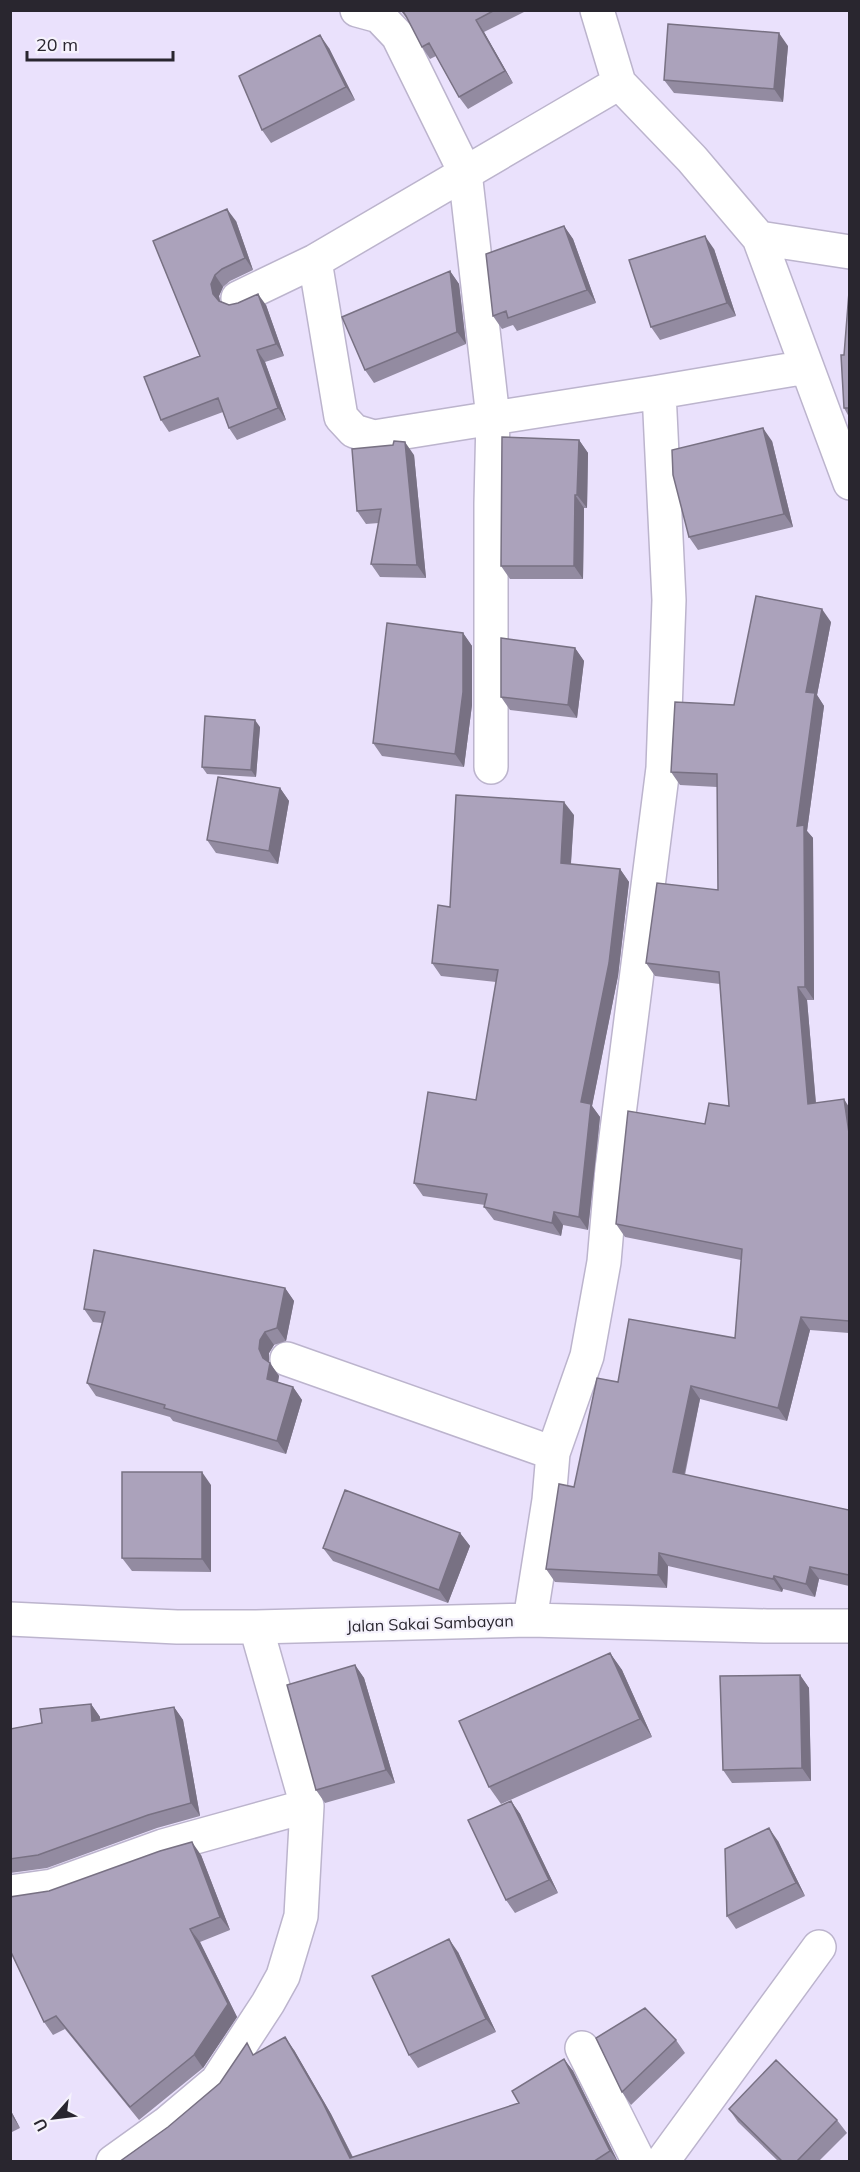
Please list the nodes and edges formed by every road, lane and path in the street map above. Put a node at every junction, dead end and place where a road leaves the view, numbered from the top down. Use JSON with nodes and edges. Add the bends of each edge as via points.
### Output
{"nodes":[{"id":1,"x":357,"y":10,"type":"edge"},
{"id":2,"x":597,"y":10,"type":"edge"},
{"id":3,"x":619,"y":83,"type":"junction"},
{"id":4,"x":465,"y":171,"type":"junction"},
{"id":5,"x":759,"y":238,"type":"junction"},
{"id":6,"x":849,"y":252,"type":"edge"},
{"id":7,"x":315,"y":261,"type":"junction"},
{"id":8,"x":238,"y":298,"type":"dead end"},
{"id":9,"x":807,"y":367,"type":"junction"},
{"id":10,"x":659,"y":392,"type":"junction"},
{"id":11,"x":493,"y":418,"type":"junction"},
{"id":12,"x":849,"y":483,"type":"edge"},
{"id":13,"x":491,"y":767,"type":"dead end"},
{"id":14,"x":287,"y":1359,"type":"dead end"},
{"id":15,"x":553,"y":1453,"type":"junction"},
{"id":16,"x":10,"y":1619,"type":"edge"},
{"id":17,"x":530,"y":1620,"type":"junction"},
{"id":18,"x":849,"y":1626,"type":"edge"},
{"id":19,"x":256,"y":1627,"type":"junction"},
{"id":20,"x":308,"y":1806,"type":"junction"},
{"id":21,"x":10,"y":1892,"type":"edge"},
{"id":22,"x":819,"y":1947,"type":"dead end"},
{"id":23,"x":582,"y":2048,"type":"dead end"},
{"id":24,"x":113,"y":2162,"type":"edge"},
{"id":25,"x":639,"y":2162,"type":"edge"},
{"id":26,"x":662,"y":2162,"type":"edge"}],
"edges":[{"from":1,"to":4,"type":"street","via":[[379,16],[398,36]]},
{"from":2,"to":3,"type":"street"},
{"from":3,"to":4,"type":"street"},
{"from":3,"to":5,"type":"street","via":[[692,159]]},
{"from":4,"to":7,"type":"street"},
{"from":4,"to":11,"type":"street"},
{"from":5,"to":6,"type":"street"},
{"from":5,"to":9,"type":"street"},
{"from":7,"to":8,"type":"street"},
{"from":7,"to":11,"type":"street","via":[[341,417],[354,431],[374,437]]},
{"from":9,"to":10,"type":"street"},
{"from":9,"to":12,"type":"street"},
{"from":10,"to":11,"type":"street"},
{"from":10,"to":15,"type":"street","via":[[669,600],[663,768],[612,1169],[604,1262],[586,1356]]},
{"from":11,"to":13,"type":"street"},
{"from":14,"to":15,"type":"street"},
{"from":15,"to":17,"type":"street"},
{"from":16,"to":19,"type":"street","name":"Jalan Sakai Sambayan"},
{"from":17,"to":18,"type":"street","name":"Jalan Sakai Sambayan"},
{"from":17,"to":19,"type":"street","name":"Jalan Sakai Sambayan"},
{"from":19,"to":20,"type":"street"},
{"from":20,"to":21,"type":"street","via":[[163,1846],[52,1886]]},
{"from":20,"to":24,"type":"street","via":[[301,1916],[283,1976],[217,2081]]},
{"from":22,"to":26,"type":"street"},
{"from":23,"to":25,"type":"street"}]}
